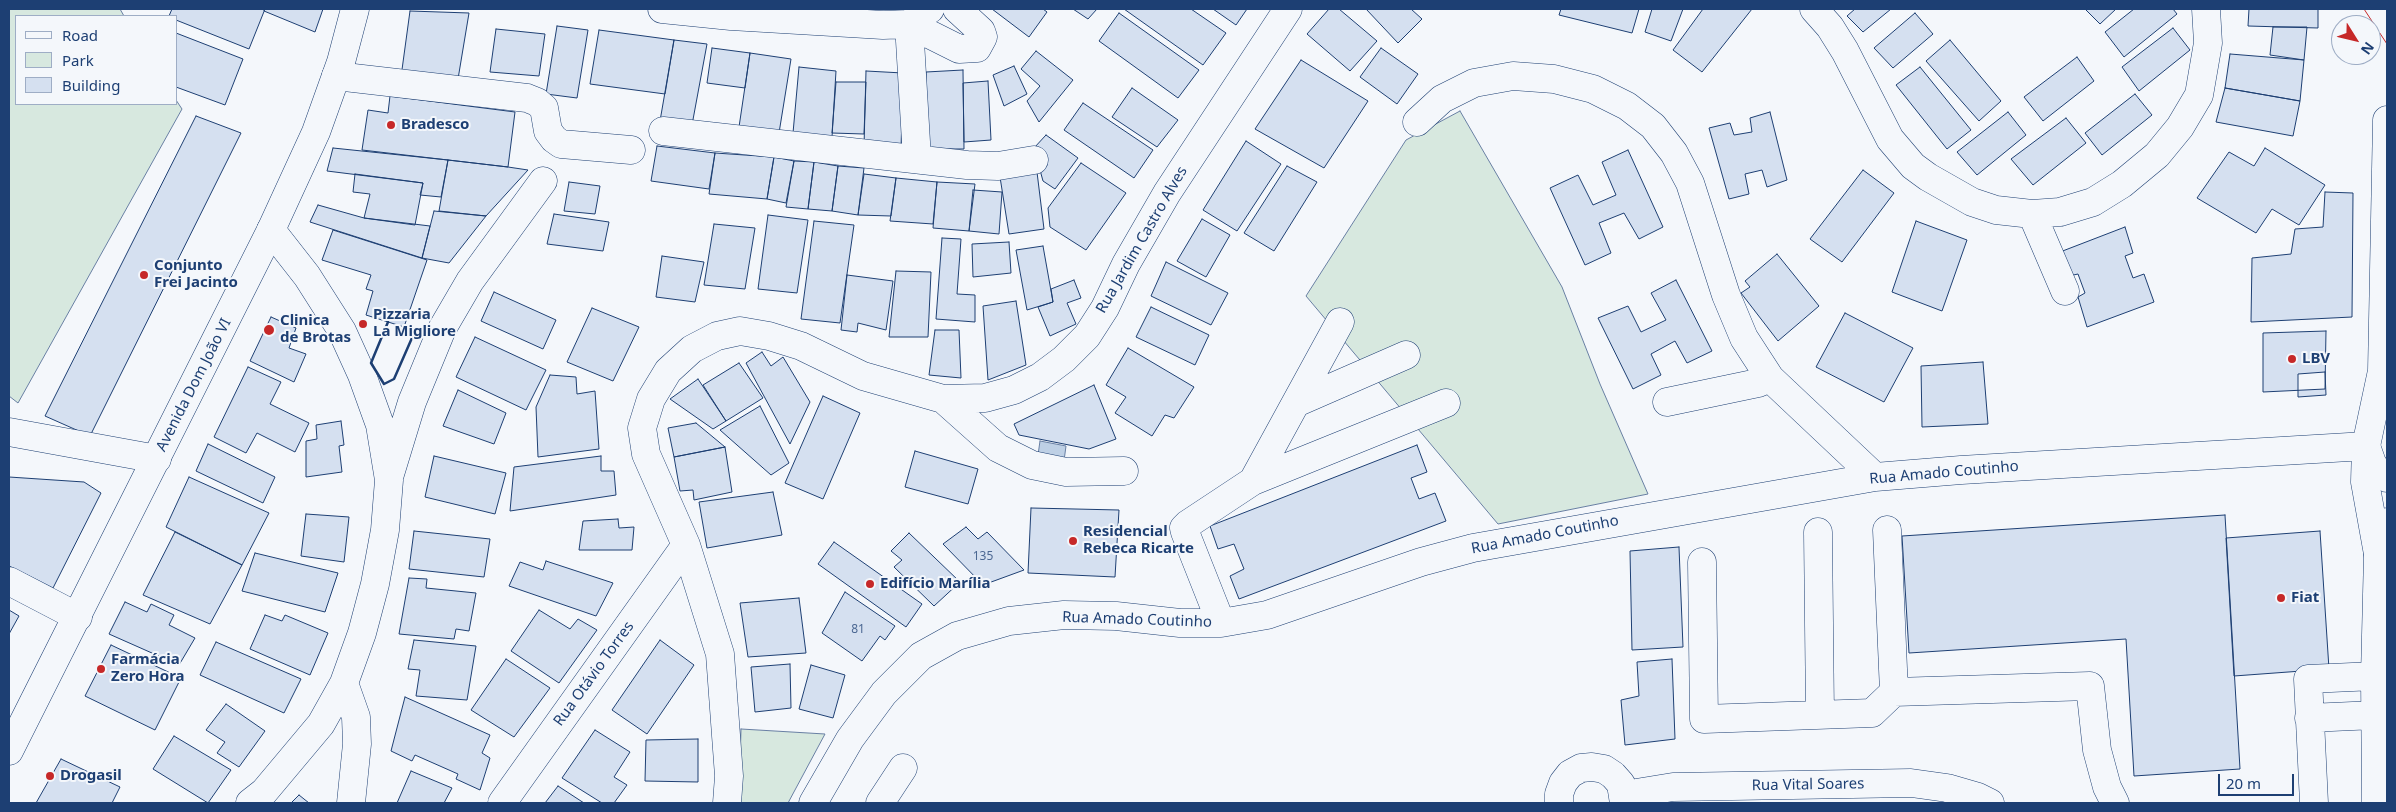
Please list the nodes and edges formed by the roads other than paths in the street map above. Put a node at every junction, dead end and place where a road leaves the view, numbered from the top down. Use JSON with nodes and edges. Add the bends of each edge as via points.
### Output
{"nodes":[{"id":1,"x":355,"y":9,"type":"edge"},
{"id":2,"x":662,"y":9,"type":"edge"},
{"id":3,"x":957,"y":9,"type":"edge"},
{"id":4,"x":1288,"y":9,"type":"edge"},
{"id":5,"x":1814,"y":9,"type":"edge"},
{"id":6,"x":2206,"y":9,"type":"edge"},
{"id":7,"x":919,"y":16,"type":"edge"},
{"id":8,"x":336,"y":76,"type":"junction"},
{"id":9,"x":2387,"y":120,"type":"edge"},
{"id":10,"x":1417,"y":122,"type":"dead end"},
{"id":11,"x":663,"y":131,"type":"dead end"},
{"id":12,"x":631,"y":150,"type":"dead end"},
{"id":13,"x":917,"y":159,"type":"junction"},
{"id":14,"x":1034,"y":160,"type":"dead end"},
{"id":15,"x":543,"y":181,"type":"dead end"},
{"id":16,"x":2032,"y":214,"type":"junction"},
{"id":17,"x":271,"y":230,"type":"junction"},
{"id":18,"x":2065,"y":291,"type":"dead end"},
{"id":19,"x":1340,"y":322,"type":"dead end"},
{"id":20,"x":1406,"y":355,"type":"dead end"},
{"id":21,"x":1770,"y":378,"type":"junction"},
{"id":22,"x":943,"y":399,"type":"junction"},
{"id":23,"x":1666,"y":402,"type":"dead end"},
{"id":24,"x":1296,"y":403,"type":"junction"},
{"id":25,"x":1446,"y":404,"type":"dead end"},
{"id":26,"x":9,"y":432,"type":"edge"},
{"id":27,"x":2366,"y":446,"type":"junction"},
{"id":28,"x":157,"y":459,"type":"junction"},
{"id":29,"x":1124,"y":471,"type":"dead end"},
{"id":30,"x":1875,"y":477,"type":"junction"},
{"id":31,"x":2387,"y":478,"type":"edge"},
{"id":32,"x":388,"y":480,"type":"junction"},
{"id":33,"x":1253,"y":481,"type":"junction"},
{"id":34,"x":2387,"y":522,"type":"edge"},
{"id":35,"x":1887,"y":530,"type":"dead end"},
{"id":36,"x":1818,"y":532,"type":"dead end"},
{"id":37,"x":686,"y":545,"type":"junction"},
{"id":38,"x":2378,"y":554,"type":"junction"},
{"id":39,"x":1702,"y":562,"type":"dead end"},
{"id":40,"x":9,"y":581,"type":"edge"},
{"id":41,"x":78,"y":617,"type":"junction"},
{"id":42,"x":1221,"y":623,"type":"junction"},
{"id":43,"x":2374,"y":676,"type":"junction"},
{"id":44,"x":344,"y":683,"type":"junction"},
{"id":45,"x":1894,"y":692,"type":"junction"},
{"id":46,"x":1820,"y":715,"type":"junction"},
{"id":47,"x":2375,"y":715,"type":"junction"},
{"id":48,"x":2310,"y":718,"type":"junction"},
{"id":49,"x":9,"y":751,"type":"edge"},
{"id":50,"x":903,"y":768,"type":"dead end"},
{"id":51,"x":1624,"y":799,"type":"edge"},
{"id":52,"x":250,"y":803,"type":"edge"},
{"id":53,"x":351,"y":803,"type":"edge"},
{"id":54,"x":502,"y":803,"type":"edge"},
{"id":55,"x":727,"y":803,"type":"edge"},
{"id":56,"x":813,"y":803,"type":"edge"},
{"id":57,"x":880,"y":803,"type":"edge"},
{"id":58,"x":1559,"y":803,"type":"edge"},
{"id":59,"x":1990,"y":803,"type":"edge"},
{"id":60,"x":2115,"y":803,"type":"edge"},
{"id":61,"x":2314,"y":803,"type":"edge"},
{"id":62,"x":2376,"y":803,"type":"edge"}],
"edges":[{"from":1,"to":8,"type":"main road","name":"Avenida Dom João VI"},
{"from":2,"to":7,"type":"main road","via":[[883,25]]},
{"from":3,"to":7,"type":"main road","via":[[981,31],[983,37],[977,48],[960,49]]},
{"from":4,"to":22,"type":"main road","name":"Rua Jardim Castro Alves","via":[[1167,193],[1105,308],[1086,336],[1064,359],[1040,377],[1014,390],[985,398]]},
{"from":5,"to":16,"type":"main road","via":[[1845,51],[1890,140],[1913,166],[1972,202],[1996,210]]},
{"from":6,"to":16,"type":"main road","via":[[2208,43],[2199,94],[2180,128],[2157,155],[2122,184],[2093,202],[2060,212]]},
{"from":7,"to":13,"type":"main road"},
{"from":8,"to":12,"type":"main road","via":[[527,98],[544,108],[548,131],[562,144]]},
{"from":8,"to":17,"type":"main road","name":"Avenida Dom João VI","via":[[316,132]]},
{"from":9,"to":27,"type":"main road","via":[[2382,370]]},
{"from":10,"to":21,"type":"main road","via":[[1442,99],[1474,83],[1513,76],[1554,79],[1593,89],[1627,106],[1653,126],[1674,153],[1690,184],[1744,338]]},
{"from":11,"to":13,"type":"main road"},
{"from":13,"to":14,"type":"main road","via":[[998,166]]},
{"from":15,"to":32,"type":"main road","via":[[470,281],[442,329],[412,402]]},
{"from":16,"to":18,"type":"main road"},
{"from":17,"to":28,"type":"main road","name":"Avenida Dom João VI"},
{"from":17,"to":32,"type":"main road","via":[[307,276],[342,331],[380,425]]},
{"from":19,"to":24,"type":"main road"},
{"from":20,"to":24,"type":"main road"},
{"from":21,"to":23,"type":"main road","via":[[1758,384]]},
{"from":21,"to":30,"type":"main road"},
{"from":22,"to":29,"type":"main road","via":[[998,448],[1032,465],[1066,472]]},
{"from":22,"to":37,"type":"main road","via":[[863,376],[801,346],[769,336],[740,331],[717,336],[692,349],[668,371],[651,399],[642,428],[646,454]]},
{"from":24,"to":33,"type":"main road"},
{"from":25,"to":33,"type":"main road"},
{"from":26,"to":28,"type":"main road"},
{"from":27,"to":30,"type":"main road","name":"Rua Amado Coutinho"},
{"from":27,"to":31,"type":"main road","via":[[2377,471]]},
{"from":27,"to":38,"type":"main road","via":[[2365,482]]},
{"from":28,"to":41,"type":"main road","name":"Avenida Dom João VI"},
{"from":30,"to":42,"type":"main road","name":"Rua Amado Coutinho","via":[[1473,548],[1421,562],[1266,615]]},
{"from":32,"to":44,"type":"main road","via":[[385,530],[375,584]]},
{"from":33,"to":42,"type":"main road","via":[[1184,528]]},
{"from":34,"to":38,"type":"main road"},
{"from":35,"to":45,"type":"main road"},
{"from":36,"to":46,"type":"main road"},
{"from":37,"to":54,"type":"main road","name":"Rua Otávio Torres"},
{"from":37,"to":55,"type":"main road","via":[[720,654],[728,757]]},
{"from":38,"to":43,"type":"main road"},
{"from":39,"to":46,"type":"main road","via":[[1704,720]]},
{"from":40,"to":41,"type":"main road"},
{"from":41,"to":49,"type":"main road","name":"Avenida Dom João VI"},
{"from":42,"to":56,"type":"main road","name":"Rua Amado Coutinho","via":[[1064,616],[1010,621],[958,636],[921,656],[884,693],[850,738]]},
{"from":43,"to":47,"type":"main road"},
{"from":43,"to":48,"type":"main road","via":[[2308,678]]},
{"from":44,"to":52,"type":"main road","via":[[321,724],[264,792]]},
{"from":44,"to":53,"type":"main road","via":[[356,717],[357,744]]},
{"from":45,"to":46,"type":"main road","via":[[1872,713]]},
{"from":45,"to":60,"type":"main road","via":[[2090,686],[2097,750]]},
{"from":47,"to":48,"type":"main road"},
{"from":47,"to":62,"type":"main road"},
{"from":48,"to":61,"type":"main road"},
{"from":50,"to":57,"type":"main road"},
{"from":51,"to":58,"type":"main road","via":[[1621,784],[1613,775],[1592,766],[1570,774],[1563,783]]},
{"from":51,"to":59,"type":"main road","name":"Rua Vital Soares","via":[[1673,787],[1912,783],[1947,788]]}]}
